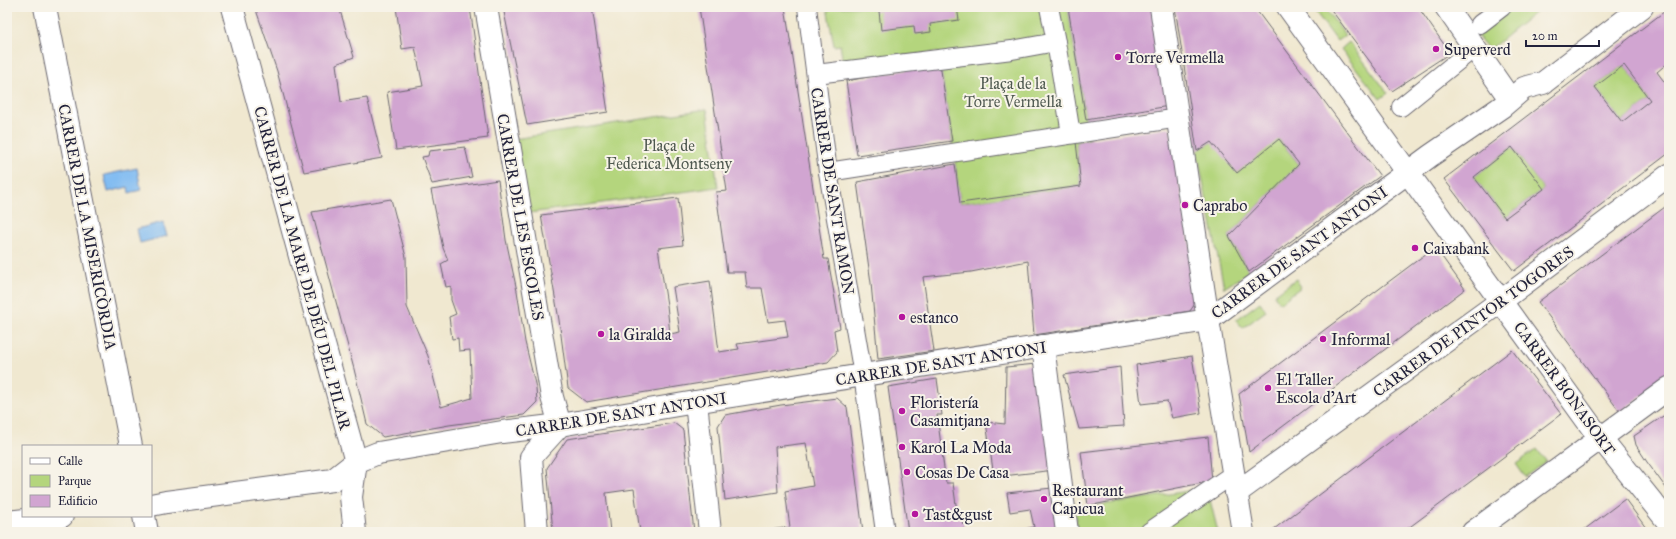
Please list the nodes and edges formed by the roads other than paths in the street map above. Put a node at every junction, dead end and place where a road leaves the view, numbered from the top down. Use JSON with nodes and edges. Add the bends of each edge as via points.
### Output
{"nodes":[{"id":1,"x":45,"y":7,"type":"edge"},
{"id":2,"x":232,"y":7,"type":"edge"},
{"id":3,"x":486,"y":7,"type":"edge"},
{"id":4,"x":807,"y":7,"type":"edge"},
{"id":5,"x":1049,"y":7,"type":"edge"},
{"id":6,"x":1161,"y":7,"type":"edge"},
{"id":7,"x":1288,"y":7,"type":"edge"},
{"id":8,"x":1446,"y":7,"type":"edge"},
{"id":9,"x":1502,"y":7,"type":"edge"},
{"id":10,"x":1642,"y":7,"type":"edge"},
{"id":11,"x":1480,"y":24,"type":"dead end"},
{"id":12,"x":1056,"y":42,"type":"junction"},
{"id":13,"x":1469,"y":52,"type":"dead end"},
{"id":14,"x":816,"y":74,"type":"junction"},
{"id":15,"x":1510,"y":99,"type":"junction"},
{"id":16,"x":1401,"y":107,"type":"dead end"},
{"id":17,"x":1166,"y":120,"type":"dead end"},
{"id":18,"x":1071,"y":134,"type":"junction"},
{"id":19,"x":828,"y":172,"type":"junction"},
{"id":20,"x":1408,"y":172,"type":"junction"},
{"id":21,"x":1669,"y":175,"type":"edge"},
{"id":22,"x":1501,"y":301,"type":"junction"},
{"id":23,"x":1208,"y":320,"type":"junction"},
{"id":24,"x":1043,"y":346,"type":"junction"},
{"id":25,"x":863,"y":375,"type":"junction"},
{"id":26,"x":1669,"y":388,"type":"edge"},
{"id":27,"x":696,"y":402,"type":"junction"},
{"id":28,"x":560,"y":425,"type":"junction"},
{"id":29,"x":1600,"y":438,"type":"junction"},
{"id":30,"x":131,"y":445,"type":"edge"},
{"id":31,"x":356,"y":462,"type":"junction"},
{"id":32,"x":1231,"y":486,"type":"junction"},
{"id":33,"x":152,"y":505,"type":"edge"},
{"id":34,"x":53,"y":517,"type":"edge"},
{"id":35,"x":144,"y":517,"type":"edge"},
{"id":36,"x":7,"y":522,"type":"edge"},
{"id":37,"x":1669,"y":523,"type":"edge"},
{"id":38,"x":147,"y":532,"type":"edge"},
{"id":39,"x":355,"y":532,"type":"edge"},
{"id":40,"x":537,"y":532,"type":"edge"},
{"id":41,"x":710,"y":532,"type":"edge"},
{"id":42,"x":885,"y":532,"type":"edge"},
{"id":43,"x":1067,"y":532,"type":"edge"},
{"id":44,"x":1149,"y":532,"type":"edge"},
{"id":45,"x":1243,"y":532,"type":"edge"},
{"id":46,"x":1473,"y":532,"type":"edge"}],
"edges":[{"from":1,"to":30,"type":"street","name":"CARRER DE LA MISERICÒRDIA"},
{"from":2,"to":31,"type":"street","name":"CARRER DE LA MARE DE DÉU DEL PILAR"},
{"from":3,"to":28,"type":"street","name":"CARRER DE LES ESCOLES","via":[[552,397]]},
{"from":4,"to":14,"type":"street","name":"CARRER DE SANT RAMON"},
{"from":5,"to":12,"type":"street"},
{"from":6,"to":23,"type":"street"},
{"from":7,"to":20,"type":"street","name":"CARRER BONASORT"},
{"from":8,"to":15,"type":"street"},
{"from":9,"to":11,"type":"street"},
{"from":10,"to":15,"type":"street","name":"CARRER DE SANT ANTONI","via":[[1543,83],[1524,88]]},
{"from":12,"to":14,"type":"street","via":[[1012,50]]},
{"from":12,"to":18,"type":"street"},
{"from":13,"to":16,"type":"street"},
{"from":14,"to":19,"type":"street","name":"CARRER DE SANT RAMON"},
{"from":15,"to":20,"type":"street","name":"CARRER DE SANT ANTONI","via":[[1504,106]]},
{"from":17,"to":18,"type":"street"},
{"from":18,"to":19,"type":"street"},
{"from":19,"to":25,"type":"street","name":"CARRER DE SANT RAMON"},
{"from":20,"to":22,"type":"street","name":"CARRER BONASORT"},
{"from":20,"to":23,"type":"street","name":"CARRER DE SANT ANTONI"},
{"from":21,"to":22,"type":"street","name":"CARRER DE PINTOR TOGORES"},
{"from":22,"to":29,"type":"street","name":"CARRER BONASORT"},
{"from":22,"to":32,"type":"street","name":"CARRER DE PINTOR TOGORES"},
{"from":23,"to":24,"type":"street","name":"CARRER DE SANT ANTONI"},
{"from":23,"to":32,"type":"street"},
{"from":24,"to":25,"type":"street","name":"CARRER DE SANT ANTONI"},
{"from":24,"to":43,"type":"street"},
{"from":25,"to":27,"type":"street","name":"CARRER DE SANT ANTONI"},
{"from":25,"to":42,"type":"street","name":"CARRER DE SANT RAMON"},
{"from":26,"to":29,"type":"street"},
{"from":27,"to":28,"type":"street","name":"CARRER DE SANT ANTONI"},
{"from":27,"to":41,"type":"street"},
{"from":28,"to":31,"type":"street","name":"CARRER DE SANT ANTONI","via":[[378,453]]},
{"from":28,"to":40,"type":"street","via":[[531,458]]},
{"from":29,"to":37,"type":"street","name":"CARRER BONASORT"},
{"from":29,"to":46,"type":"street"},
{"from":31,"to":33,"type":"street","name":"CARRER DE SANT ANTONI","via":[[333,480]]},
{"from":31,"to":39,"type":"street","name":"CARRER DE LA MARE DE DÉU DEL PILAR","via":[[351,497]]},
{"from":32,"to":44,"type":"street"},
{"from":32,"to":45,"type":"street"},
{"from":34,"to":36,"type":"street"},
{"from":35,"to":38,"type":"street"}]}
